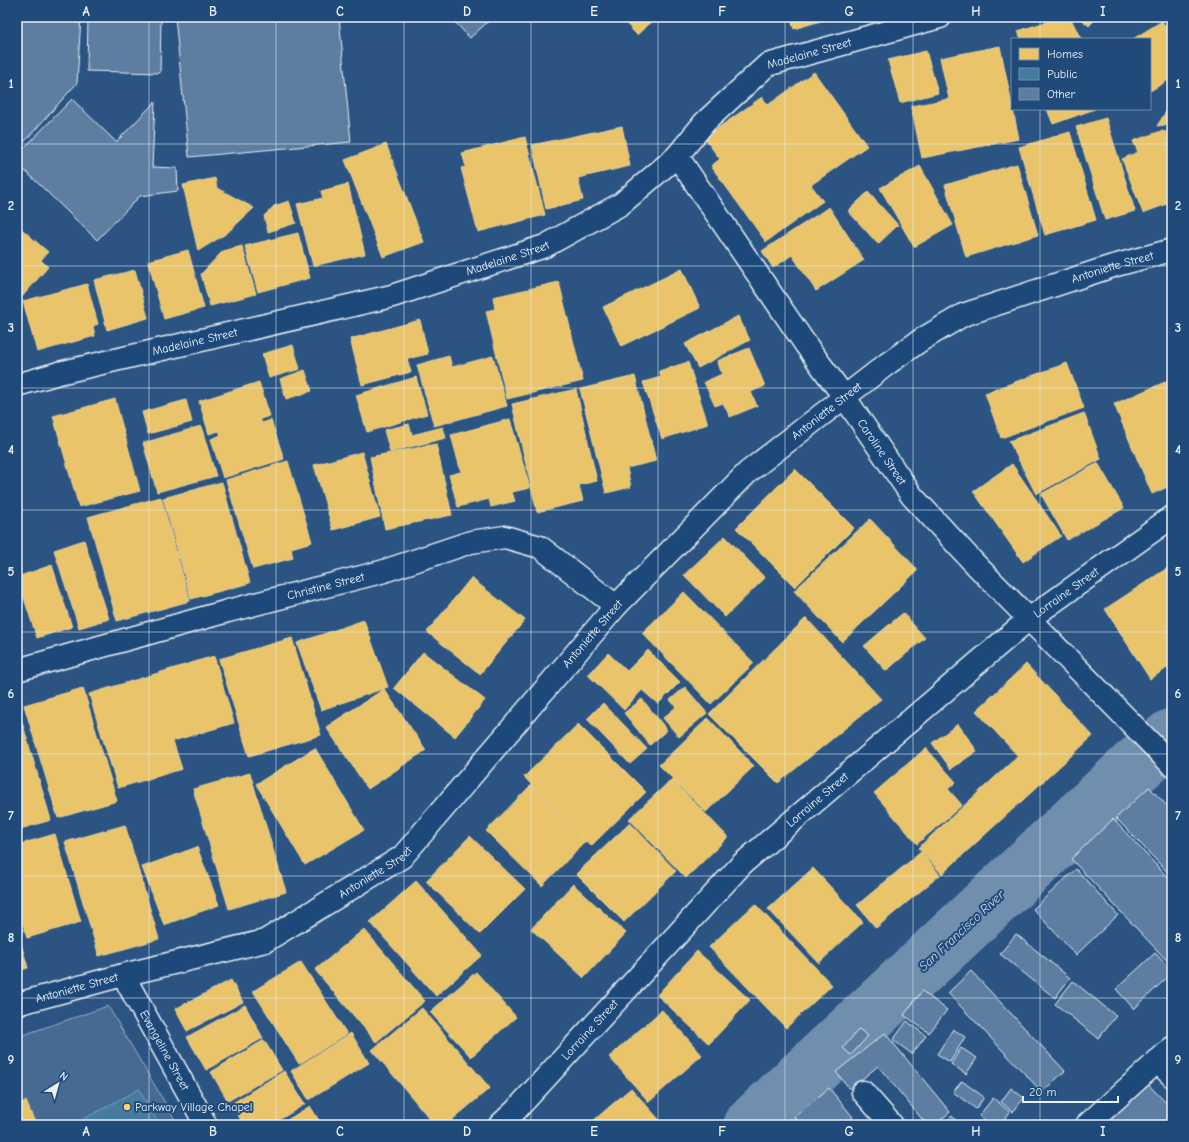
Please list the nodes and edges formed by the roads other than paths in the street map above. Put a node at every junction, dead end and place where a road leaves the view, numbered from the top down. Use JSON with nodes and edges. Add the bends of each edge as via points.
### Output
{"nodes":[{"id":1,"x":940,"y":17,"type":"edge"},
{"id":2,"x":677,"y":156,"type":"junction"},
{"id":3,"x":1172,"y":250,"type":"edge"},
{"id":4,"x":17,"y":385,"type":"edge"},
{"id":5,"x":845,"y":398,"type":"junction"},
{"id":6,"x":1172,"y":517,"type":"edge"},
{"id":7,"x":616,"y":606,"type":"junction"},
{"id":8,"x":1029,"y":619,"type":"junction"},
{"id":9,"x":17,"y":670,"type":"edge"},
{"id":10,"x":1172,"y":765,"type":"edge"},
{"id":11,"x":122,"y":975,"type":"junction"},
{"id":12,"x":17,"y":1004,"type":"edge"},
{"id":13,"x":1167,"y":1062,"type":"edge"},
{"id":14,"x":863,"y":1092,"type":"dead end"},
{"id":15,"x":206,"y":1125,"type":"edge"},
{"id":16,"x":500,"y":1125,"type":"edge"},
{"id":17,"x":892,"y":1125,"type":"edge"},
{"id":18,"x":1086,"y":1125,"type":"edge"}],
"edges":[{"from":1,"to":2,"type":"street","name":"Madelaine Street","via":[[766,65],[705,122]]},
{"from":2,"to":4,"type":"street","name":"Madelaine Street","via":[[621,204],[545,246],[392,296]]},
{"from":2,"to":5,"type":"street","name":"Caroline Street"},
{"from":3,"to":5,"type":"street","name":"Antoniette Street","via":[[1113,266],[963,315],[898,356]]},
{"from":5,"to":7,"type":"street","name":"Antoniette Street","via":[[748,472]]},
{"from":5,"to":8,"type":"street","name":"Caroline Street","via":[[912,496]]},
{"from":6,"to":8,"type":"street","name":"Lorraine Street"},
{"from":7,"to":9,"type":"street","name":"Christine Street","via":[[540,547],[505,537],[471,542],[381,572]]},
{"from":7,"to":11,"type":"street","name":"Antoniette Street","via":[[402,857],[265,941]]},
{"from":8,"to":10,"type":"street","name":"Caroline Street"},
{"from":8,"to":16,"type":"street","name":"Lorraine Street","via":[[742,864]]},
{"from":11,"to":12,"type":"street","name":"Antoniette Street"},
{"from":11,"to":15,"type":"street","name":"Evangeline Street"},
{"from":13,"to":18,"type":"street"},
{"from":14,"to":17,"type":"street"}]}
